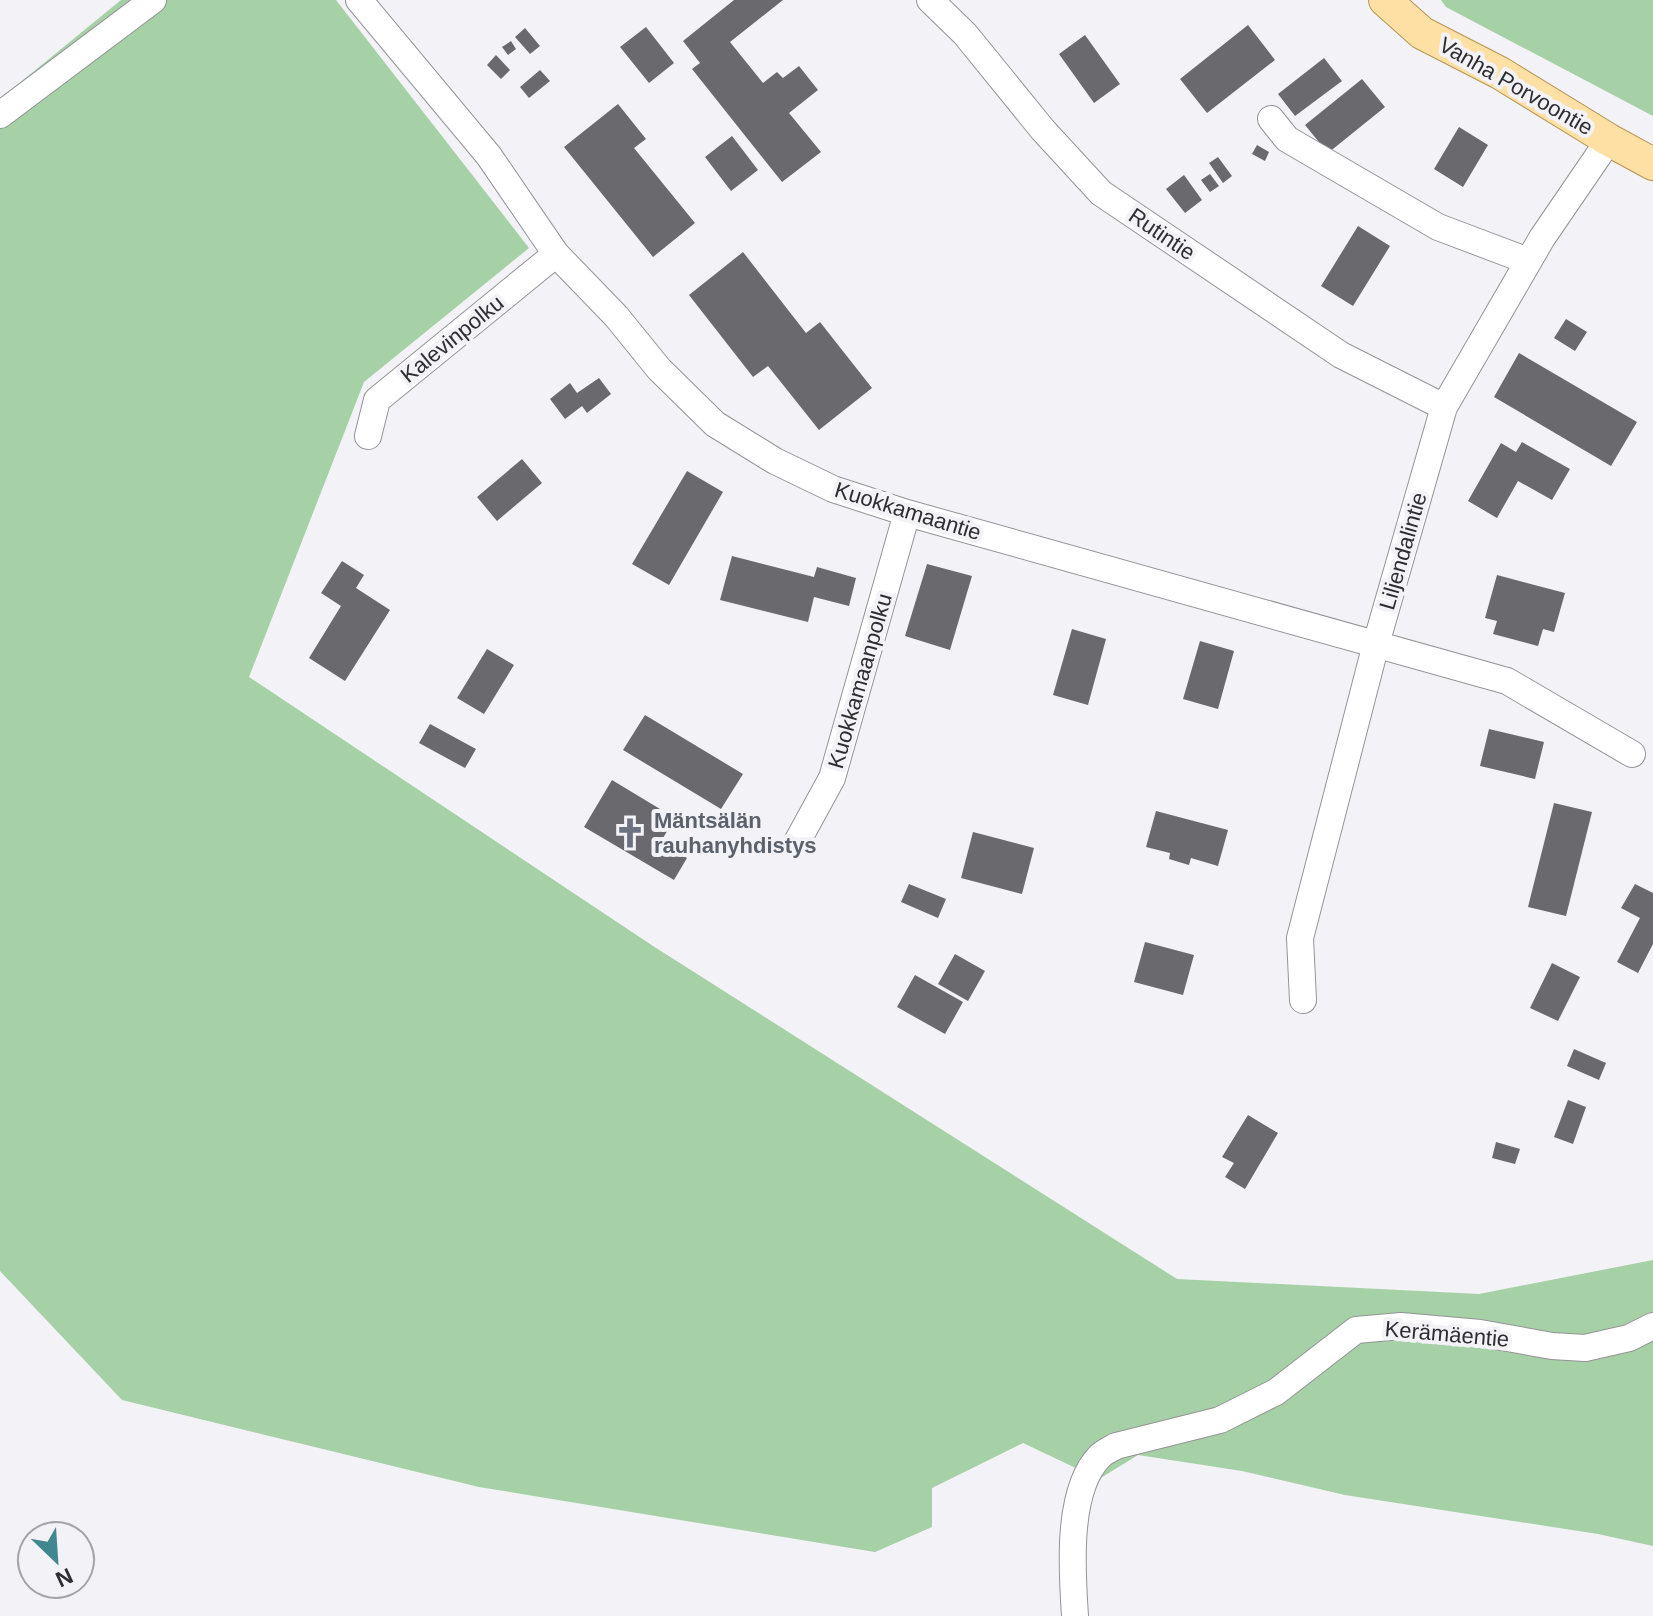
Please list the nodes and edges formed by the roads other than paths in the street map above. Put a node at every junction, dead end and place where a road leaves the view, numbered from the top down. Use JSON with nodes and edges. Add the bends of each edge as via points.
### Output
{"nodes":[{"id":1,"x":153,"y":0,"type":"edge"},
{"id":2,"x":359,"y":0,"type":"edge"},
{"id":3,"x":930,"y":0,"type":"edge"},
{"id":4,"x":1385,"y":0,"type":"edge"},
{"id":5,"x":0,"y":115,"type":"edge"},
{"id":6,"x":1271,"y":119,"type":"dead end"},
{"id":7,"x":1609,"y":140,"type":"junction"},
{"id":8,"x":1653,"y":164,"type":"edge"},
{"id":9,"x":556,"y":254,"type":"junction"},
{"id":10,"x":1528,"y":261,"type":"junction"},
{"id":11,"x":1444,"y":407,"type":"junction"},
{"id":12,"x":368,"y":436,"type":"dead end"},
{"id":13,"x":907,"y":513,"type":"junction"},
{"id":14,"x":1376,"y":644,"type":"junction"},
{"id":15,"x":1632,"y":754,"type":"dead end"},
{"id":16,"x":797,"y":842,"type":"dead end"},
{"id":17,"x":1303,"y":1000,"type":"dead end"},
{"id":18,"x":1653,"y":1326,"type":"edge"},
{"id":19,"x":1075,"y":1616,"type":"edge"}],
"edges":[{"from":1,"to":5,"type":"street"},
{"from":2,"to":9,"type":"street","name":"Kuokkamaantie","via":[[489,156]]},
{"from":3,"to":11,"type":"street","name":"Rutintie","via":[[1101,193],[1341,355]]},
{"from":4,"to":7,"type":"main road","name":"Vanha Porvoontie","via":[[1422,33],[1500,73]]},
{"from":6,"to":10,"type":"street","via":[[1287,139],[1438,227]]},
{"from":7,"to":8,"type":"main road","name":"Vanha Porvoontie"},
{"from":7,"to":10,"type":"street","name":"Liljendalintie"},
{"from":9,"to":12,"type":"street","name":"Kalevinpolku","via":[[377,400]]},
{"from":9,"to":13,"type":"street","name":"Kuokkamaantie","via":[[715,424],[833,489]]},
{"from":10,"to":11,"type":"street","name":"Liljendalintie"},
{"from":11,"to":14,"type":"street","name":"Liljendalintie"},
{"from":13,"to":14,"type":"street","name":"Kuokkamaantie"},
{"from":13,"to":16,"type":"street","name":"Kuokkamaanpolku","via":[[832,778]]},
{"from":14,"to":15,"type":"street","name":"Kuokkamaantie","via":[[1507,681]]},
{"from":14,"to":17,"type":"street","name":"Liljendalintie","via":[[1300,938]]},
{"from":18,"to":19,"type":"street","name":"Kerämäentie","via":[[1629,1338],[1585,1348],[1401,1326],[1356,1330],[1276,1392],[1220,1420],[1116,1446],[1091,1468],[1077,1501]]}]}
